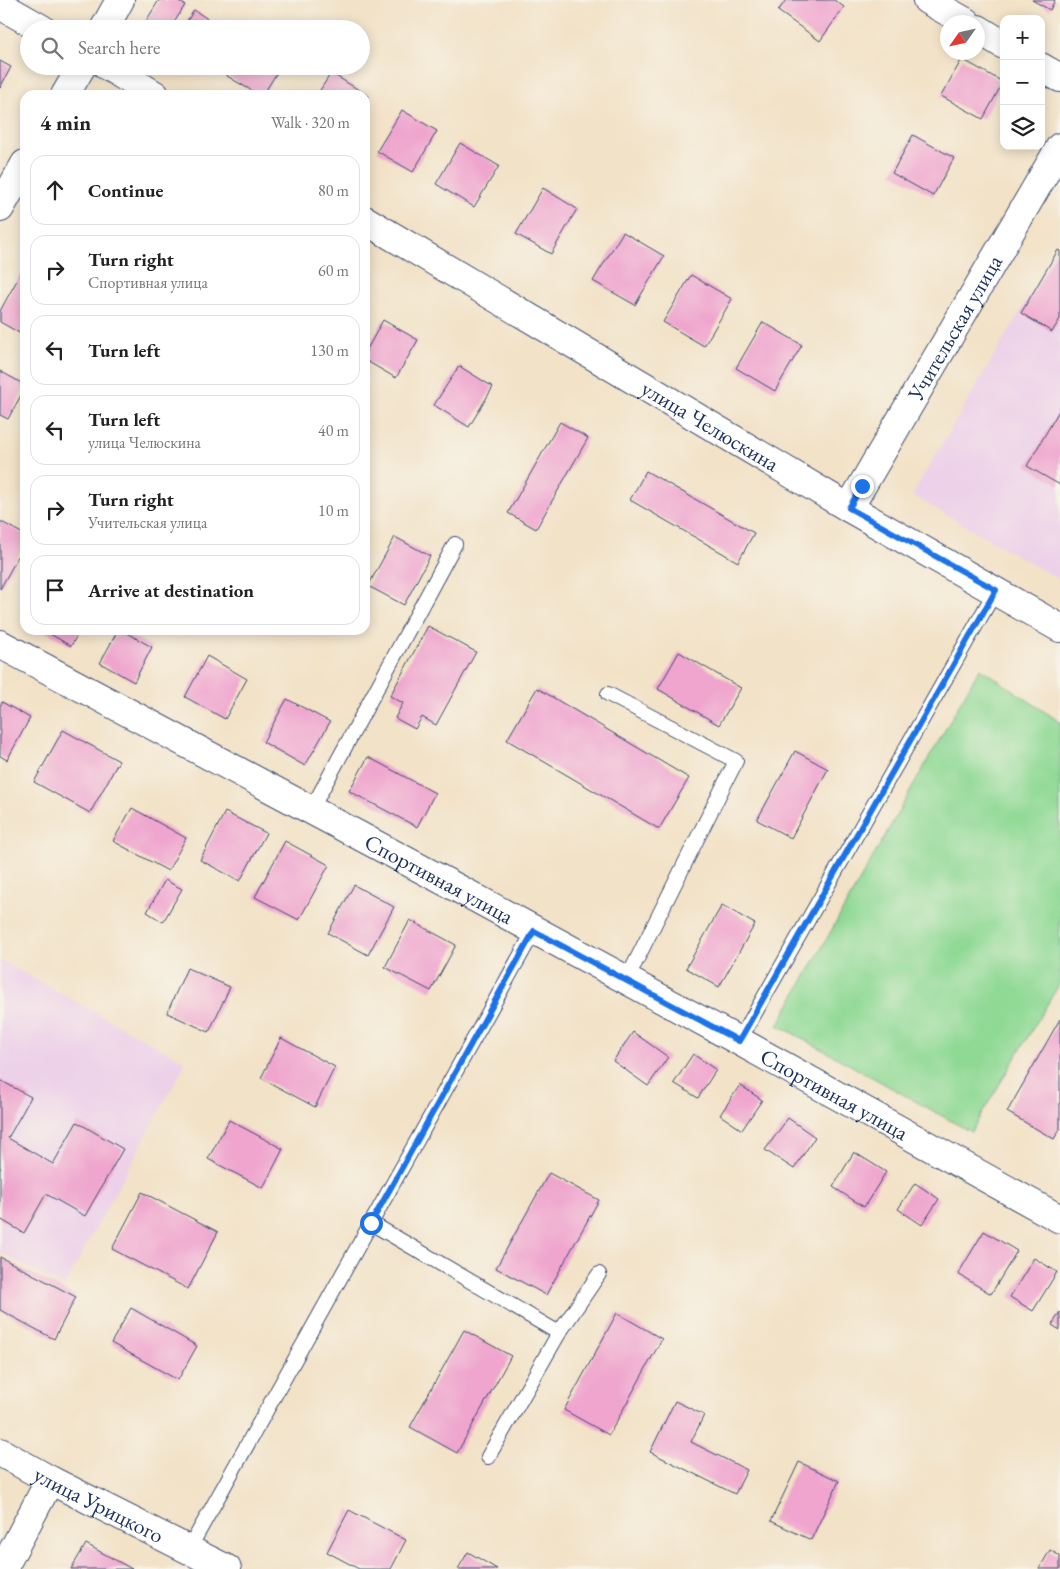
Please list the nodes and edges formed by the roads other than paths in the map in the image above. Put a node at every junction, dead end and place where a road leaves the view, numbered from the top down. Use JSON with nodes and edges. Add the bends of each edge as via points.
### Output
{"nodes":[{"id":1,"x":120,"y":0,"type":"edge"},
{"id":2,"x":927,"y":0,"type":"edge"},
{"id":3,"x":0,"y":6,"type":"edge"},
{"id":4,"x":954,"y":15,"type":"edge"},
{"id":5,"x":26,"y":20,"type":"edge"},
{"id":6,"x":109,"y":20,"type":"edge"},
{"id":7,"x":985,"y":33,"type":"edge"},
{"id":8,"x":1000,"y":43,"type":"edge"},
{"id":9,"x":1045,"y":69,"type":"edge"},
{"id":10,"x":77,"y":75,"type":"edge"},
{"id":11,"x":122,"y":75,"type":"edge"},
{"id":12,"x":1060,"y":78,"type":"edge"},
{"id":13,"x":68,"y":90,"type":"edge"},
{"id":14,"x":148,"y":90,"type":"edge"},
{"id":15,"x":1060,"y":147,"type":"edge"},
{"id":16,"x":20,"y":173,"type":"edge"},
{"id":17,"x":0,"y":208,"type":"edge"},
{"id":18,"x":370,"y":223,"type":"edge"},
{"id":19,"x":849,"y":508,"type":"junction"},
{"id":20,"x":455,"y":544,"type":"dead end"},
{"id":21,"x":996,"y":590,"type":"junction"},
{"id":22,"x":1060,"y":628,"type":"edge"},
{"id":23,"x":0,"y":644,"type":"edge"},
{"id":24,"x":608,"y":694,"type":"dead end"},
{"id":25,"x":311,"y":810,"type":"junction"},
{"id":26,"x":534,"y":931,"type":"junction"},
{"id":27,"x":626,"y":981,"type":"junction"},
{"id":28,"x":739,"y":1041,"type":"junction"},
{"id":29,"x":1060,"y":1219,"type":"edge"},
{"id":30,"x":371,"y":1223,"type":"junction"},
{"id":31,"x":599,"y":1274,"type":"dead end"},
{"id":32,"x":559,"y":1333,"type":"junction"},
{"id":33,"x":0,"y":1452,"type":"edge"},
{"id":34,"x":488,"y":1457,"type":"dead end"},
{"id":35,"x":50,"y":1480,"type":"junction"},
{"id":36,"x":189,"y":1550,"type":"junction"},
{"id":37,"x":3,"y":1569,"type":"edge"},
{"id":38,"x":227,"y":1569,"type":"edge"}],
"edges":[{"from":1,"to":6,"type":"street"},
{"from":2,"to":4,"type":"street"},
{"from":3,"to":5,"type":"street"},
{"from":7,"to":8,"type":"street"},
{"from":9,"to":12,"type":"street"},
{"from":10,"to":13,"type":"street"},
{"from":11,"to":14,"type":"street"},
{"from":15,"to":19,"type":"street","name":"Учительская улица"},
{"from":16,"to":17,"type":"street"},
{"from":18,"to":19,"type":"street","name":"улица Челюскина"},
{"from":19,"to":21,"type":"street","name":"улица Челюскина"},
{"from":20,"to":25,"type":"lane"},
{"from":21,"to":22,"type":"street","name":"улица Челюскина"},
{"from":21,"to":28,"type":"lane"},
{"from":23,"to":25,"type":"street","name":"Спортивная улица"},
{"from":24,"to":27,"type":"lane","via":[[736,761]]},
{"from":25,"to":26,"type":"street","name":"Спортивная улица"},
{"from":26,"to":27,"type":"street","name":"Спортивная улица"},
{"from":26,"to":30,"type":"lane"},
{"from":27,"to":28,"type":"street","name":"Спортивная улица"},
{"from":28,"to":29,"type":"street","name":"Спортивная улица"},
{"from":30,"to":32,"type":"lane"},
{"from":30,"to":36,"type":"lane"},
{"from":31,"to":32,"type":"lane"},
{"from":32,"to":34,"type":"lane"},
{"from":33,"to":35,"type":"street","name":"улица Урицкого"},
{"from":35,"to":36,"type":"street","name":"улица Урицкого"},
{"from":35,"to":37,"type":"street"},
{"from":36,"to":38,"type":"street","name":"улица Урицкого"}]}
